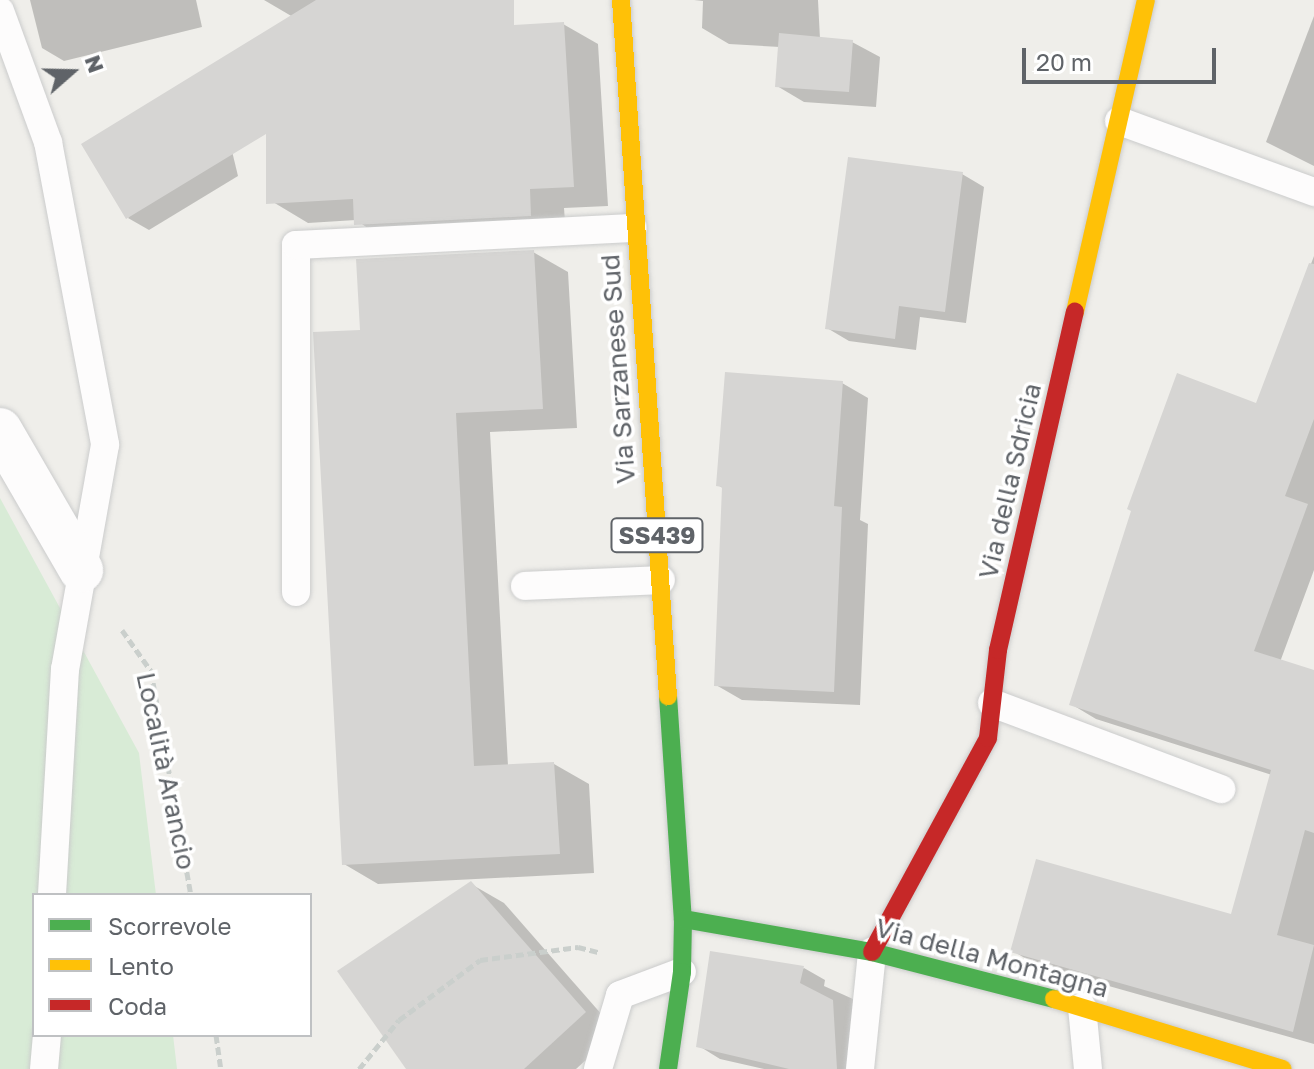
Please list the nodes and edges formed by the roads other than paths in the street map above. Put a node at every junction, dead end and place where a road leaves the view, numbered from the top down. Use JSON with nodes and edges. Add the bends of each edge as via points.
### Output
{"nodes":[{"id":1,"x":621,"y":0,"type":"edge"},
{"id":2,"x":1146,"y":0,"type":"edge"},
{"id":3,"x":0,"y":11,"type":"edge"},
{"id":4,"x":1119,"y":121,"type":"junction"},
{"id":5,"x":1314,"y":192,"type":"edge"},
{"id":6,"x":633,"y":228,"type":"junction"},
{"id":7,"x":0,"y":430,"type":"edge"},
{"id":8,"x":81,"y":570,"type":"junction"},
{"id":9,"x":661,"y":580,"type":"junction"},
{"id":10,"x":525,"y":586,"type":"dead end"},
{"id":11,"x":296,"y":592,"type":"dead end"},
{"id":12,"x":992,"y":703,"type":"junction"},
{"id":13,"x":1221,"y":789,"type":"dead end"},
{"id":14,"x":52,"y":893,"type":"edge"},
{"id":15,"x":683,"y":919,"type":"junction"},
{"id":16,"x":872,"y":952,"type":"junction"},
{"id":17,"x":682,"y":972,"type":"junction"},
{"id":18,"x":1082,"y":1007,"type":"junction"},
{"id":19,"x":47,"y":1037,"type":"edge"},
{"id":20,"x":44,"y":1069,"type":"edge"},
{"id":21,"x":598,"y":1069,"type":"edge"},
{"id":22,"x":668,"y":1069,"type":"edge"},
{"id":23,"x":860,"y":1069,"type":"edge"},
{"id":24,"x":1088,"y":1069,"type":"edge"},
{"id":25,"x":1283,"y":1069,"type":"edge"}],
"edges":[{"from":1,"to":6,"type":"street","name":"Via Sarzanese Sud","number":"SS439"},
{"from":2,"to":4,"type":"street","name":"Via della Sdricia"},
{"from":3,"to":8,"type":"lane","via":[[48,142],[105,445]]},
{"from":4,"to":5,"type":"lane"},
{"from":4,"to":12,"type":"street","name":"Via della Sdricia","via":[[998,650]]},
{"from":6,"to":9,"type":"street","name":"Via Sarzanese Sud","number":"SS439"},
{"from":6,"to":11,"type":"lane","via":[[296,245]]},
{"from":7,"to":8,"type":"street"},
{"from":8,"to":14,"type":"lane","via":[[65,669]]},
{"from":9,"to":10,"type":"lane"},
{"from":9,"to":15,"type":"street","name":"Via Sarzanese Sud","number":"SS439"},
{"from":12,"to":13,"type":"lane"},
{"from":12,"to":16,"type":"street","name":"Via della Sdricia","via":[[988,738]]},
{"from":15,"to":16,"type":"street","name":"Via della Montagna"},
{"from":15,"to":17,"type":"street","name":"Via Sarzanese Sud","number":"SS439"},
{"from":16,"to":18,"type":"street","name":"Via della Montagna"},
{"from":16,"to":23,"type":"lane"},
{"from":17,"to":21,"type":"lane","via":[[620,995]]},
{"from":17,"to":22,"type":"street","name":"Via Sarzanese Sud","number":"SS439"},
{"from":18,"to":24,"type":"lane"},
{"from":18,"to":25,"type":"street","name":"Via della Montagna"},
{"from":19,"to":20,"type":"lane"}]}
